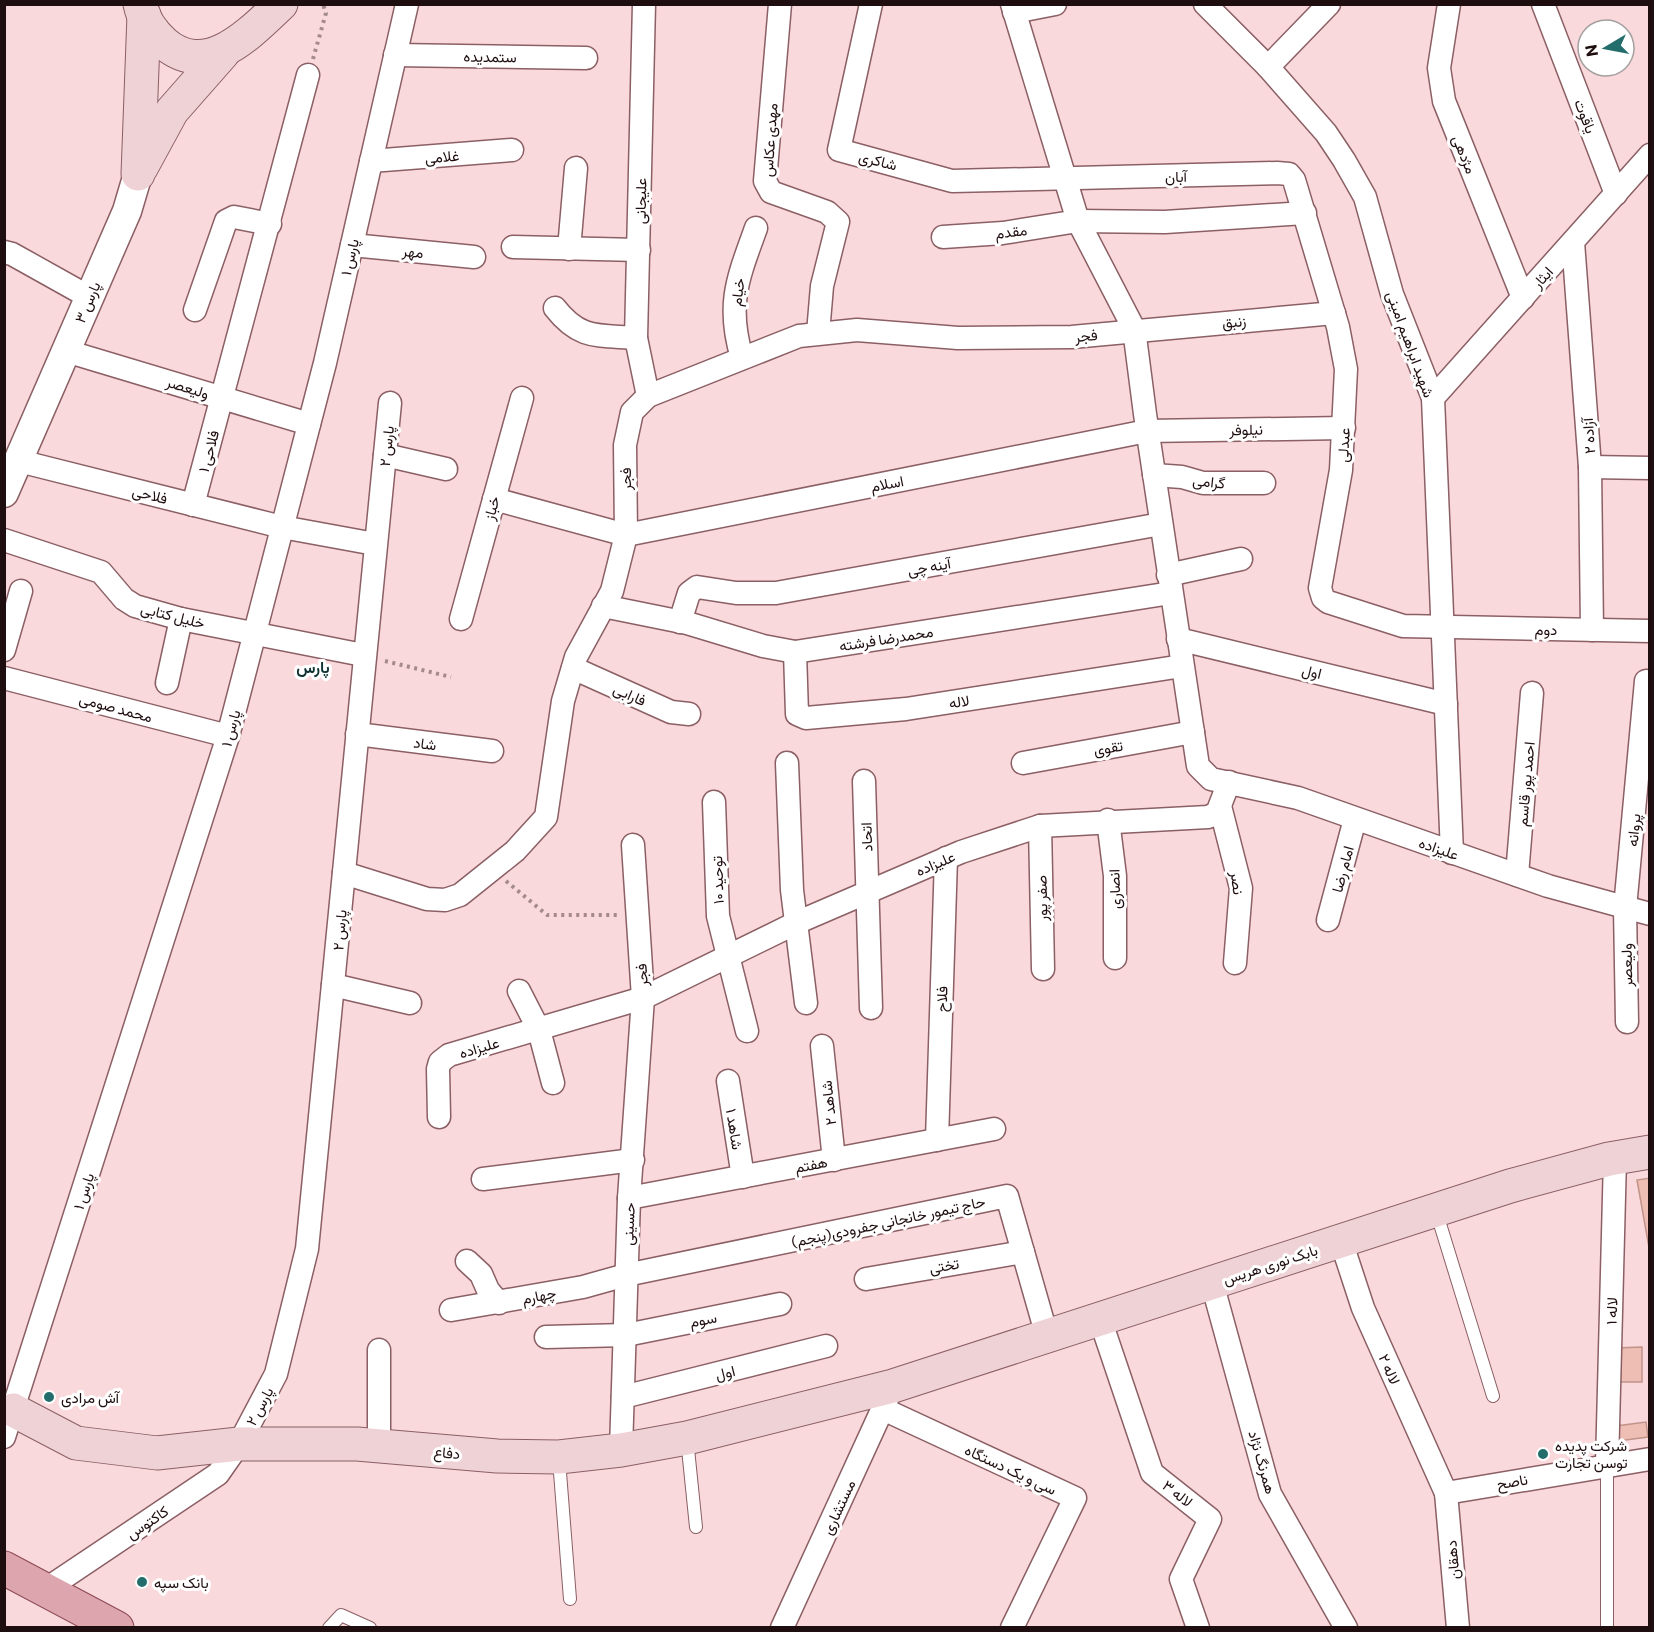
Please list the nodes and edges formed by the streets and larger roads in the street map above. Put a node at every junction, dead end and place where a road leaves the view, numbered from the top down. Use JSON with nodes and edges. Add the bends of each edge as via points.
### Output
{"nodes":[{"id":1,"x":407,"y":4,"type":"edge"},
{"id":2,"x":644,"y":4,"type":"edge"},
{"id":3,"x":780,"y":4,"type":"edge"},
{"id":4,"x":871,"y":4,"type":"edge"},
{"id":5,"x":1055,"y":4,"type":"edge"},
{"id":6,"x":1205,"y":4,"type":"edge"},
{"id":7,"x":1329,"y":4,"type":"edge"},
{"id":8,"x":1449,"y":4,"type":"edge"},
{"id":9,"x":1543,"y":4,"type":"edge"},
{"id":10,"x":279,"y":6,"type":"edge"},
{"id":11,"x":1013,"y":8,"type":"edge"},
{"id":12,"x":142,"y":10,"type":"edge"},
{"id":13,"x":224,"y":53,"type":"junction"},
{"id":14,"x":395,"y":55,"type":"junction"},
{"id":15,"x":586,"y":58,"type":"dead end"},
{"id":16,"x":1268,"y":67,"type":"junction"},
{"id":17,"x":308,"y":75,"type":"road end"},
{"id":18,"x":512,"y":150,"type":"dead end"},
{"id":19,"x":1650,"y":155,"type":"edge"},
{"id":20,"x":371,"y":161,"type":"junction"},
{"id":21,"x":576,"y":168,"type":"dead end"},
{"id":22,"x":138,"y":174,"type":"junction"},
{"id":23,"x":1288,"y":174,"type":"joint"},
{"id":24,"x":1064,"y":178,"type":"junction"},
{"id":25,"x":1616,"y":194,"type":"junction"},
{"id":26,"x":1305,"y":213,"type":"junction"},
{"id":27,"x":1078,"y":221,"type":"junction"},
{"id":28,"x":270,"y":224,"type":"junction"},
{"id":29,"x":756,"y":228,"type":"dead end"},
{"id":30,"x":943,"y":237,"type":"dead end"},
{"id":31,"x":1574,"y":242,"type":"junction"},
{"id":32,"x":352,"y":245,"type":"junction"},
{"id":33,"x":513,"y":247,"type":"dead end"},
{"id":34,"x":570,"y":249,"type":"junction"},
{"id":35,"x":639,"y":250,"type":"junction"},
{"id":36,"x":4,"y":252,"type":"edge"},
{"id":37,"x":474,"y":257,"type":"dead end"},
{"id":38,"x":89,"y":297,"type":"junction"},
{"id":39,"x":1523,"y":298,"type":"junction"},
{"id":40,"x":555,"y":308,"type":"dead end"},
{"id":41,"x":195,"y":309,"type":"dead end"},
{"id":42,"x":1334,"y":314,"type":"junction"},
{"id":43,"x":1134,"y":329,"type":"junction"},
{"id":44,"x":818,"y":333,"type":"junction"},
{"id":45,"x":636,"y":338,"type":"junction"},
{"id":46,"x":66,"y":351,"type":"junction"},
{"id":47,"x":742,"y":358,"type":"junction"},
{"id":48,"x":648,"y":396,"type":"junction"},
{"id":49,"x":222,"y":398,"type":"junction"},
{"id":50,"x":522,"y":398,"type":"dead end"},
{"id":51,"x":1433,"y":398,"type":"junction"},
{"id":52,"x":390,"y":403,"type":"dead end"},
{"id":53,"x":309,"y":424,"type":"junction"},
{"id":54,"x":1344,"y":428,"type":"junction"},
{"id":55,"x":1147,"y":431,"type":"junction"},
{"id":56,"x":385,"y":455,"type":"junction"},
{"id":57,"x":19,"y":461,"type":"junction"},
{"id":58,"x":1590,"y":467,"type":"junction"},
{"id":59,"x":1650,"y":468,"type":"edge"},
{"id":60,"x":446,"y":469,"type":"dead end"},
{"id":61,"x":1154,"y":475,"type":"junction"},
{"id":62,"x":1264,"y":483,"type":"dead end"},
{"id":63,"x":4,"y":494,"type":"edge"},
{"id":64,"x":494,"y":500,"type":"junction"},
{"id":65,"x":193,"y":505,"type":"junction"},
{"id":66,"x":1161,"y":524,"type":"junction"},
{"id":67,"x":282,"y":527,"type":"junction"},
{"id":68,"x":626,"y":535,"type":"junction"},
{"id":69,"x":4,"y":540,"type":"edge"},
{"id":70,"x":375,"y":544,"type":"junction"},
{"id":71,"x":1241,"y":559,"type":"dead end"},
{"id":72,"x":1170,"y":584,"type":"junction"},
{"id":73,"x":21,"y":591,"type":"dead end"},
{"id":74,"x":603,"y":606,"type":"junction"},
{"id":75,"x":461,"y":618,"type":"dead end"},
{"id":76,"x":182,"y":619,"type":"junction"},
{"id":77,"x":680,"y":622,"type":"junction"},
{"id":78,"x":1443,"y":628,"type":"junction"},
{"id":79,"x":1592,"y":630,"type":"junction"},
{"id":80,"x":1650,"y":631,"type":"edge"},
{"id":81,"x":254,"y":633,"type":"junction"},
{"id":82,"x":1178,"y":639,"type":"junction"},
{"id":83,"x":4,"y":650,"type":"edge"},
{"id":84,"x":795,"y":651,"type":"junction"},
{"id":85,"x":363,"y":656,"type":"junction"},
{"id":86,"x":1182,"y":666,"type":"junction"},
{"id":87,"x":573,"y":668,"type":"junction"},
{"id":88,"x":4,"y":678,"type":"edge"},
{"id":89,"x":1646,"y":681,"type":"dead end"},
{"id":90,"x":166,"y":683,"type":"dead end"},
{"id":91,"x":1532,"y":693,"type":"dead end"},
{"id":92,"x":1446,"y":704,"type":"junction"},
{"id":93,"x":689,"y":714,"type":"dead end"},
{"id":94,"x":1193,"y":732,"type":"junction"},
{"id":95,"x":357,"y":734,"type":"junction"},
{"id":96,"x":228,"y":736,"type":"junction"},
{"id":97,"x":492,"y":751,"type":"dead end"},
{"id":98,"x":787,"y":763,"type":"dead end"},
{"id":99,"x":1023,"y":763,"type":"dead end"},
{"id":100,"x":1220,"y":780,"type":"junction"},
{"id":101,"x":864,"y":782,"type":"dead end"},
{"id":102,"x":714,"y":802,"type":"dead end"},
{"id":103,"x":1220,"y":806,"type":"junction"},
{"id":104,"x":1355,"y":819,"type":"junction"},
{"id":105,"x":1108,"y":820,"type":"junction"},
{"id":106,"x":1040,"y":826,"type":"junction"},
{"id":107,"x":633,"y":845,"type":"dead end"},
{"id":108,"x":1452,"y":853,"type":"junction"},
{"id":109,"x":946,"y":858,"type":"junction"},
{"id":110,"x":344,"y":873,"type":"junction"},
{"id":111,"x":1517,"y":875,"type":"junction"},
{"id":112,"x":868,"y":892,"type":"junction"},
{"id":113,"x":1625,"y":908,"type":"junction"},
{"id":114,"x":1650,"y":914,"type":"edge"},
{"id":115,"x":1328,"y":920,"type":"dead end"},
{"id":116,"x":796,"y":923,"type":"junction"},
{"id":117,"x":726,"y":956,"type":"junction"},
{"id":118,"x":1115,"y":958,"type":"dead end"},
{"id":119,"x":1236,"y":963,"type":"dead end"},
{"id":120,"x":1043,"y":969,"type":"dead end"},
{"id":121,"x":333,"y":985,"type":"junction"},
{"id":122,"x":519,"y":991,"type":"dead end"},
{"id":123,"x":643,"y":998,"type":"junction"},
{"id":124,"x":410,"y":1003,"type":"dead end"},
{"id":125,"x":806,"y":1003,"type":"dead end"},
{"id":126,"x":871,"y":1008,"type":"dead end"},
{"id":127,"x":591,"y":1014,"type":"dead end"},
{"id":128,"x":1627,"y":1022,"type":"dead end"},
{"id":129,"x":539,"y":1030,"type":"junction"},
{"id":130,"x":747,"y":1031,"type":"dead end"},
{"id":131,"x":822,"y":1046,"type":"dead end"},
{"id":132,"x":728,"y":1081,"type":"dead end"},
{"id":133,"x":553,"y":1083,"type":"dead end"},
{"id":134,"x":439,"y":1118,"type":"dead end"},
{"id":135,"x":994,"y":1129,"type":"dead end"},
{"id":136,"x":937,"y":1140,"type":"junction"},
{"id":137,"x":1650,"y":1152,"type":"edge"},
{"id":138,"x":1615,"y":1158,"type":"junction"},
{"id":139,"x":633,"y":1160,"type":"junction"},
{"id":140,"x":834,"y":1160,"type":"junction"},
{"id":141,"x":743,"y":1177,"type":"junction"},
{"id":142,"x":483,"y":1179,"type":"dead end"},
{"id":143,"x":629,"y":1198,"type":"junction"},
{"id":144,"x":1341,"y":1241,"type":"junction"},
{"id":145,"x":1023,"y":1252,"type":"junction"},
{"id":146,"x":467,"y":1261,"type":"dead end"},
{"id":147,"x":626,"y":1275,"type":"junction"},
{"id":148,"x":866,"y":1279,"type":"dead end"},
{"id":149,"x":1212,"y":1283,"type":"junction"},
{"id":150,"x":499,"y":1303,"type":"junction"},
{"id":151,"x":780,"y":1304,"type":"dead end"},
{"id":152,"x":451,"y":1310,"type":"dead end"},
{"id":153,"x":1100,"y":1319,"type":"junction"},
{"id":154,"x":626,"y":1335,"type":"junction"},
{"id":155,"x":1047,"y":1336,"type":"junction"},
{"id":156,"x":546,"y":1337,"type":"dead end"},
{"id":157,"x":826,"y":1347,"type":"dead end"},
{"id":158,"x":379,"y":1350,"type":"dead end"},
{"id":159,"x":624,"y":1397,"type":"junction"},
{"id":160,"x":888,"y":1398,"type":"junction"},
{"id":161,"x":8,"y":1417,"type":"edge"},
{"id":162,"x":238,"y":1444,"type":"junction"},
{"id":163,"x":379,"y":1446,"type":"junction"},
{"id":164,"x":621,"y":1450,"type":"junction"},
{"id":165,"x":1650,"y":1459,"type":"edge"},
{"id":166,"x":1607,"y":1465,"type":"junction"},
{"id":167,"x":1446,"y":1493,"type":"junction"},
{"id":168,"x":4,"y":1568,"type":"edge"},
{"id":169,"x":45,"y":1590,"type":"junction"},
{"id":170,"x":117,"y":1628,"type":"edge"},
{"id":171,"x":782,"y":1628,"type":"edge"},
{"id":172,"x":1012,"y":1628,"type":"edge"},
{"id":173,"x":1198,"y":1628,"type":"edge"},
{"id":174,"x":1346,"y":1628,"type":"edge"},
{"id":175,"x":1458,"y":1628,"type":"edge"}],
"edges":[{"from":1,"to":14,"type":"street","name":"پارس ۱"},
{"from":2,"to":35,"type":"street","name":"علیجانی"},
{"from":3,"to":44,"type":"street","name":"مهدی عکاس","via":[[765,181],[771,192],[827,212],[838,222],[822,286]]},
{"from":4,"to":24,"type":"street","name":"شاکری","via":[[839,150],[952,181]]},
{"from":5,"to":11,"type":"street"},
{"from":6,"to":16,"type":"street","name":"شهید ابراهیم امینی"},
{"from":7,"to":16,"type":"street"},
{"from":8,"to":39,"type":"street","name":"مژدهی","via":[[1439,68],[1444,102]]},
{"from":9,"to":25,"type":"street","name":"یاقوت"},
{"from":10,"to":13,"type":"main road","name":"پارس ۳"},
{"from":11,"to":24,"type":"street"},
{"from":12,"to":13,"type":"main road","via":[[162,41],[174,51],[205,58]]},
{"from":12,"to":22,"type":"main road"},
{"from":13,"to":22,"type":"main road","name":"پارس ۳","via":[[172,111]]},
{"from":14,"to":15,"type":"street","name":"ستمدیده"},
{"from":14,"to":20,"type":"street","name":"پارس ۱"},
{"from":16,"to":51,"type":"street","name":"شهید ابراهیم امینی","via":[[1326,133],[1365,197],[1392,294]]},
{"from":17,"to":28,"type":"street","name":"فلاحی ۱"},
{"from":18,"to":20,"type":"street","name":"غلامی"},
{"from":19,"to":25,"type":"street","name":"ایثار"},
{"from":20,"to":32,"type":"street","name":"پارس ۱"},
{"from":21,"to":34,"type":"street"},
{"from":22,"to":38,"type":"street","name":"پارس ۳","via":[[127,211]]},
{"from":23,"to":24,"type":"street","name":"آبان"},
{"from":23,"to":26,"type":"street","name":"عبدلی","via":[[1294,180]]},
{"from":24,"to":27,"type":"street"},
{"from":25,"to":31,"type":"street","name":"ایثار"},
{"from":26,"to":27,"type":"street","name":"مقدم","via":[[1165,222]]},
{"from":26,"to":42,"type":"street","name":"عبدلی"},
{"from":27,"to":30,"type":"street","name":"مقدم","via":[[1003,233]]},
{"from":27,"to":43,"type":"street"},
{"from":28,"to":41,"type":"street","via":[[234,217],[226,221]]},
{"from":28,"to":49,"type":"street","name":"فلاحی ۱"},
{"from":29,"to":47,"type":"street","name":"خیام","via":[[736,281],[734,330]]},
{"from":31,"to":39,"type":"street","name":"ایثار"},
{"from":31,"to":58,"type":"street","name":"آزاده ۲"},
{"from":32,"to":37,"type":"street","name":"مهر"},
{"from":32,"to":53,"type":"street","name":"پارس ۱"},
{"from":33,"to":34,"type":"street"},
{"from":34,"to":35,"type":"street"},
{"from":35,"to":45,"type":"street","name":"علیجانی"},
{"from":36,"to":38,"type":"street"},
{"from":38,"to":46,"type":"street","name":"پارس ۳"},
{"from":39,"to":51,"type":"street","name":"ایثار"},
{"from":40,"to":45,"type":"street","via":[[579,331]]},
{"from":42,"to":43,"type":"street","name":"زنبق"},
{"from":42,"to":54,"type":"street","name":"عبدلی","via":[[1346,369]]},
{"from":43,"to":44,"type":"street","name":"فجر","via":[[1060,337],[958,338],[857,330]]},
{"from":43,"to":55,"type":"street"},
{"from":44,"to":47,"type":"street","name":"فجر","via":[[799,336]]},
{"from":45,"to":48,"type":"street","name":"علیجانی"},
{"from":46,"to":49,"type":"street","name":"ولیعصر"},
{"from":46,"to":57,"type":"street","name":"پارس ۳"},
{"from":47,"to":48,"type":"street","name":"فجر"},
{"from":48,"to":68,"type":"street","name":"فجر","via":[[632,412],[625,445]]},
{"from":49,"to":53,"type":"street","name":"ولیعصر"},
{"from":49,"to":65,"type":"street","name":"فلاحی ۱"},
{"from":50,"to":64,"type":"street","name":"خباز"},
{"from":51,"to":78,"type":"street","name":"شهید ابراهیم امینی"},
{"from":52,"to":56,"type":"street","name":"پارس ۲"},
{"from":53,"to":67,"type":"street","name":"پارس ۱"},
{"from":54,"to":55,"type":"street","name":"نیلوفر"},
{"from":54,"to":78,"type":"street","name":"عبدلی","via":[[1341,470],[1320,588],[1323,598],[1402,626]]},
{"from":55,"to":61,"type":"street"},
{"from":55,"to":68,"type":"street","name":"اسلام"},
{"from":56,"to":60,"type":"street"},
{"from":56,"to":70,"type":"street","name":"پارس ۲"},
{"from":57,"to":63,"type":"street","name":"پارس ۳"},
{"from":57,"to":65,"type":"street","name":"فلاحی"},
{"from":58,"to":59,"type":"street"},
{"from":58,"to":79,"type":"street","name":"آزاده ۲"},
{"from":61,"to":62,"type":"street","name":"گرامی","via":[[1203,483]]},
{"from":61,"to":66,"type":"street"},
{"from":64,"to":68,"type":"street"},
{"from":64,"to":75,"type":"street","name":"خباز"},
{"from":65,"to":67,"type":"street","name":"فلاحی"},
{"from":66,"to":72,"type":"street"},
{"from":66,"to":77,"type":"street","name":"آینه چی","via":[[776,593],[736,593],[697,587],[689,593]]},
{"from":67,"to":70,"type":"street","name":"فلاحی"},
{"from":67,"to":81,"type":"street","name":"پارس ۱"},
{"from":68,"to":74,"type":"street","name":"فجر","via":[[612,591]]},
{"from":69,"to":76,"type":"street","name":"خلیل کتابی","via":[[101,572],[128,603]]},
{"from":70,"to":85,"type":"street","name":"پارس ۲"},
{"from":71,"to":72,"type":"street","name":"محمدرضا فرشته"},
{"from":72,"to":82,"type":"street"},
{"from":72,"to":84,"type":"street","name":"محمدرضا فرشته"},
{"from":73,"to":83,"type":"street"},
{"from":74,"to":77,"type":"street","name":"محمدرضا فرشته"},
{"from":74,"to":87,"type":"street","name":"فجر"},
{"from":76,"to":81,"type":"street","name":"خلیل کتابی"},
{"from":76,"to":90,"type":"street"},
{"from":77,"to":84,"type":"street","name":"محمدرضا فرشته"},
{"from":78,"to":79,"type":"street","name":"دوم"},
{"from":78,"to":92,"type":"street","name":"شهید ابراهیم امینی"},
{"from":79,"to":80,"type":"street","name":"دوم"},
{"from":81,"to":85,"type":"street","name":"خلیل کتابی"},
{"from":81,"to":96,"type":"street","name":"پارس ۱"},
{"from":82,"to":86,"type":"street"},
{"from":82,"to":92,"type":"street","name":"اول"},
{"from":84,"to":86,"type":"street","name":"لاله","via":[[797,714],[806,718],[906,709]]},
{"from":85,"to":95,"type":"street","name":"پارس ۲"},
{"from":86,"to":94,"type":"street"},
{"from":87,"to":93,"type":"street","name":"فارابی","via":[[671,712]]},
{"from":87,"to":110,"type":"street","name":"فجر","via":[[563,701],[546,817],[515,851],[460,895],[445,900],[427,899]]},
{"from":88,"to":96,"type":"street","name":"محمد صومی"},
{"from":89,"to":113,"type":"street","name":"پروانه"},
{"from":91,"to":111,"type":"street","name":"احمد پور قاسم"},
{"from":92,"to":108,"type":"street","name":"شهید ابراهیم امینی"},
{"from":94,"to":99,"type":"street","name":"تقوی"},
{"from":94,"to":100,"type":"street","via":[[1198,766]]},
{"from":95,"to":97,"type":"street","name":"شاد"},
{"from":95,"to":110,"type":"street","name":"پارس ۲"},
{"from":96,"to":161,"type":"street","name":"پارس ۱"},
{"from":98,"to":116,"type":"street"},
{"from":100,"to":103,"type":"street"},
{"from":100,"to":104,"type":"street","name":"علیزاده","via":[[1298,798]]},
{"from":101,"to":112,"type":"street","name":"اتحاد"},
{"from":102,"to":117,"type":"street","name":"توحید ۱۰","via":[[718,916]]},
{"from":103,"to":105,"type":"street","name":"علیزاده","via":[[1217,813],[1208,817]]},
{"from":103,"to":119,"type":"street","name":"نصر","via":[[1242,888]]},
{"from":104,"to":108,"type":"street","name":"علیزاده"},
{"from":104,"to":115,"type":"street","name":"امام رضا"},
{"from":105,"to":106,"type":"street","name":"علیزاده"},
{"from":105,"to":118,"type":"street","name":"انصاری","via":[[1115,876]]},
{"from":106,"to":109,"type":"street","name":"علیزاده"},
{"from":106,"to":120,"type":"street","name":"صفر پور"},
{"from":107,"to":123,"type":"street","name":"فجر"},
{"from":108,"to":111,"type":"street","name":"علیزاده"},
{"from":109,"to":112,"type":"street","name":"علیزاده"},
{"from":109,"to":136,"type":"street","name":"فلاح"},
{"from":110,"to":121,"type":"street","name":"پارس ۲"},
{"from":111,"to":113,"type":"street","name":"علیزاده"},
{"from":112,"to":116,"type":"street","name":"علیزاده"},
{"from":112,"to":126,"type":"street"},
{"from":113,"to":114,"type":"street","name":"علیزاده"},
{"from":113,"to":128,"type":"street","name":"ولیعصر"},
{"from":116,"to":117,"type":"street","name":"علیزاده"},
{"from":116,"to":125,"type":"street"},
{"from":117,"to":123,"type":"street","name":"علیزاده"},
{"from":117,"to":130,"type":"street","name":"توحید ۱۰"},
{"from":121,"to":124,"type":"street"},
{"from":121,"to":162,"type":"street","name":"پارس ۲","via":[[307,1249],[276,1374]]},
{"from":122,"to":129,"type":"street"},
{"from":123,"to":127,"type":"street","name":"علیزاده"},
{"from":123,"to":129,"type":"street","name":"علیزاده"},
{"from":123,"to":139,"type":"street","name":"حسینی"},
{"from":129,"to":133,"type":"street"},
{"from":129,"to":134,"type":"street","name":"علیزاده","via":[[449,1055],[440,1062]]},
{"from":131,"to":140,"type":"street","name":"شاهد ۲"},
{"from":132,"to":141,"type":"street","name":"شاهد ۱"},
{"from":135,"to":136,"type":"street","name":"هفتم"},
{"from":136,"to":140,"type":"street","name":"هفتم"},
{"from":137,"to":138,"type":"main road","name":"بابک نوری هریس"},
{"from":138,"to":144,"type":"main road","name":"بابک نوری هریس","via":[[1510,1186]]},
{"from":138,"to":166,"type":"street","name":"لاله ۱"},
{"from":139,"to":142,"type":"street"},
{"from":139,"to":143,"type":"street","name":"حسینی"},
{"from":140,"to":141,"type":"street","name":"هفتم"},
{"from":141,"to":143,"type":"street","name":"هفتم"},
{"from":143,"to":147,"type":"street","name":"حسینی"},
{"from":144,"to":149,"type":"main road","name":"بابک نوری هریس"},
{"from":144,"to":167,"type":"street","name":"لاله ۲","via":[[1362,1308]]},
{"from":145,"to":147,"type":"street","name":"حاج تیمور خانجانی جفرودی(پنجم)","via":[[1007,1196]]},
{"from":145,"to":148,"type":"street","name":"تختی"},
{"from":145,"to":155,"type":"street","name":"حاج تیمور خانجانی جفرودی(پنجم)"},
{"from":146,"to":150,"type":"street","via":[[481,1274]]},
{"from":147,"to":150,"type":"street","name":"چهارم"},
{"from":147,"to":154,"type":"street","name":"حسینی"},
{"from":149,"to":153,"type":"main road","name":"بابک نوری هریس"},
{"from":149,"to":174,"type":"street","name":"همرنگ نژاد","via":[[1270,1494]]},
{"from":150,"to":152,"type":"street","name":"چهارم"},
{"from":151,"to":154,"type":"street","name":"سوم"},
{"from":153,"to":155,"type":"main road","name":"بابک نوری هریس"},
{"from":153,"to":173,"type":"street","name":"لاله ۳","via":[[1152,1473],[1210,1519],[1181,1579]]},
{"from":154,"to":156,"type":"street"},
{"from":154,"to":159,"type":"street","name":"حسینی"},
{"from":155,"to":160,"type":"main road","name":"بابک نوری هریس"},
{"from":157,"to":159,"type":"street","name":"اول"},
{"from":158,"to":163,"type":"street"},
{"from":159,"to":164,"type":"street","name":"حسینی"},
{"from":160,"to":164,"type":"main road","name":"دفاع"},
{"from":160,"to":171,"type":"street","name":"مستشاری"},
{"from":160,"to":172,"type":"street","name":"سی و یک دستگاه","via":[[1074,1498]]},
{"from":161,"to":162,"type":"main road","name":"دفاع","via":[[76,1443],[157,1453]]},
{"from":162,"to":163,"type":"main road","name":"دفاع"},
{"from":162,"to":169,"type":"street","name":"کاکتوس","via":[[218,1474]]},
{"from":163,"to":164,"type":"main road","name":"دفاع","via":[[497,1456],[559,1457]]},
{"from":165,"to":166,"type":"street","name":"ناصح"},
{"from":166,"to":167,"type":"street","name":"ناصح"},
{"from":167,"to":175,"type":"street","name":"دهقان"},
{"from":168,"to":169,"type":"main road"},
{"from":169,"to":170,"type":"main road"}]}
